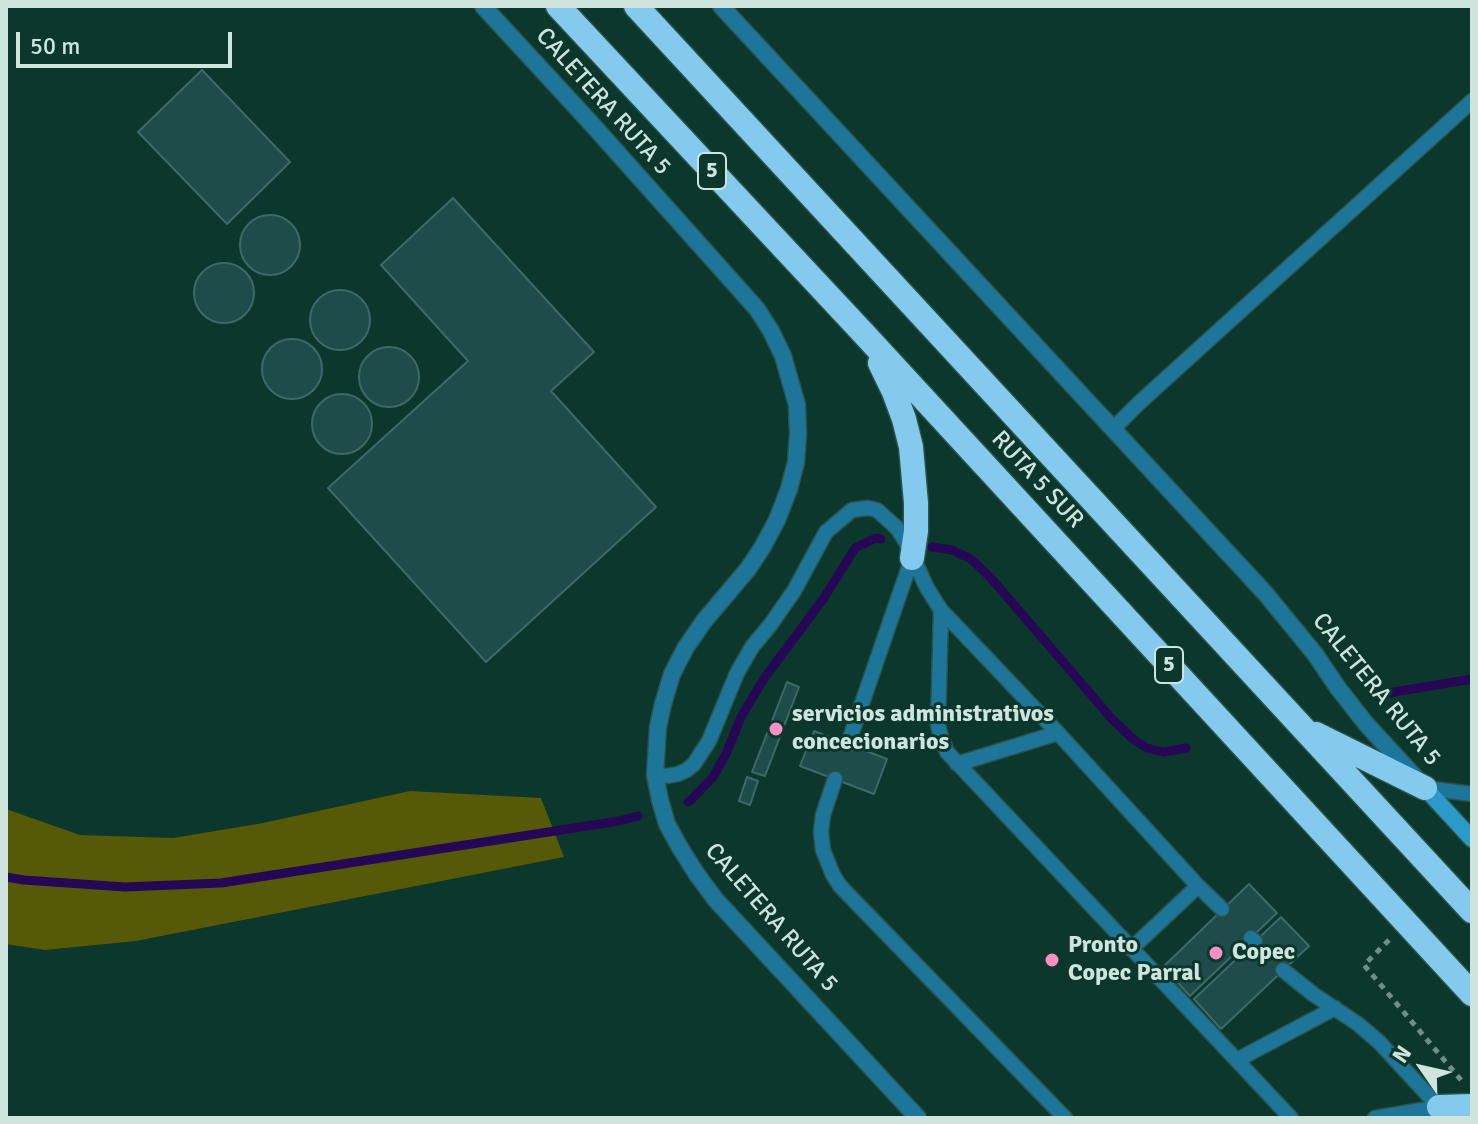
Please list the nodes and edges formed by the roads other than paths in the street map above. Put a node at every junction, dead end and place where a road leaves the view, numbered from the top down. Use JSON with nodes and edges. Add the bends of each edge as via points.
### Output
{"nodes":[{"id":1,"x":483,"y":6,"type":"edge"},
{"id":2,"x":558,"y":6,"type":"edge"},
{"id":3,"x":636,"y":6,"type":"edge"},
{"id":4,"x":721,"y":6,"type":"edge"},
{"id":5,"x":1472,"y":101,"type":"edge"},
{"id":6,"x":866,"y":336,"type":"junction"},
{"id":7,"x":1114,"y":428,"type":"junction"},
{"id":8,"x":912,"y":558,"type":"junction"},
{"id":9,"x":941,"y":610,"type":"junction"},
{"id":10,"x":1303,"y":728,"type":"junction"},
{"id":11,"x":1058,"y":733,"type":"junction"},
{"id":12,"x":848,"y":744,"type":"dead end"},
{"id":13,"x":957,"y":764,"type":"junction"},
{"id":14,"x":655,"y":775,"type":"junction"},
{"id":15,"x":835,"y":779,"type":"dead end"},
{"id":16,"x":1425,"y":788,"type":"junction"},
{"id":17,"x":1472,"y":794,"type":"edge"},
{"id":18,"x":1472,"y":839,"type":"edge"},
{"id":19,"x":1198,"y":886,"type":"junction"},
{"id":20,"x":1222,"y":909,"type":"dead end"},
{"id":21,"x":1472,"y":911,"type":"edge"},
{"id":22,"x":1131,"y":949,"type":"junction"},
{"id":23,"x":1283,"y":970,"type":"dead end"},
{"id":24,"x":1472,"y":994,"type":"edge"},
{"id":25,"x":1335,"y":1008,"type":"junction"},
{"id":26,"x":1237,"y":1060,"type":"junction"},
{"id":27,"x":1472,"y":1106,"type":"edge"},
{"id":28,"x":1439,"y":1107,"type":"junction"},
{"id":29,"x":918,"y":1118,"type":"edge"},
{"id":30,"x":1065,"y":1118,"type":"edge"},
{"id":31,"x":1291,"y":1118,"type":"edge"},
{"id":32,"x":1375,"y":1118,"type":"edge"}],
"edges":[{"from":1,"to":14,"type":"street","name":"CALETERA RUTA 5","via":[[757,309],[783,356],[797,405],[796,462],[789,489],[762,548],[704,621],[672,674],[658,727]]},
{"from":2,"to":6,"type":"highway","name":"RUTA 5 SUR","number":"5"},
{"from":3,"to":10,"type":"highway","name":"RUTA 5 SUR","number":"5"},
{"from":4,"to":7,"type":"street","name":"CALETERA RUTA 5"},
{"from":5,"to":7,"type":"lane"},
{"from":6,"to":8,"type":"highway","via":[[894,392],[911,447],[916,503]]},
{"from":6,"to":24,"type":"highway","name":"RUTA 5 SUR","number":"5"},
{"from":7,"to":16,"type":"street","name":"CALETERA RUTA 5","via":[[1265,593],[1367,725]]},
{"from":8,"to":9,"type":"lane"},
{"from":8,"to":12,"type":"lane"},
{"from":8,"to":14,"type":"lane","via":[[897,528],[877,510],[852,510],[835,523],[752,647],[694,764],[678,774]]},
{"from":9,"to":11,"type":"lane"},
{"from":9,"to":13,"type":"lane","via":[[938,725]]},
{"from":10,"to":16,"type":"highway"},
{"from":10,"to":21,"type":"highway","name":"RUTA 5 SUR","number":"5"},
{"from":11,"to":13,"type":"lane"},
{"from":11,"to":19,"type":"lane"},
{"from":13,"to":22,"type":"lane"},
{"from":14,"to":29,"type":"street","name":"CALETERA RUTA 5","via":[[667,824],[715,899]]},
{"from":15,"to":30,"type":"lane","via":[[821,832],[823,850],[840,886]]},
{"from":16,"to":17,"type":"lane"},
{"from":16,"to":18,"type":"street","name":"CALETERA RUTA 5"},
{"from":19,"to":20,"type":"lane"},
{"from":19,"to":22,"type":"lane"},
{"from":22,"to":26,"type":"lane"},
{"from":23,"to":25,"type":"lane"},
{"from":25,"to":26,"type":"lane"},
{"from":25,"to":28,"type":"lane","via":[[1379,1042]]},
{"from":26,"to":31,"type":"lane"},
{"from":27,"to":28,"type":"highway"},
{"from":28,"to":32,"type":"lane"}]}
